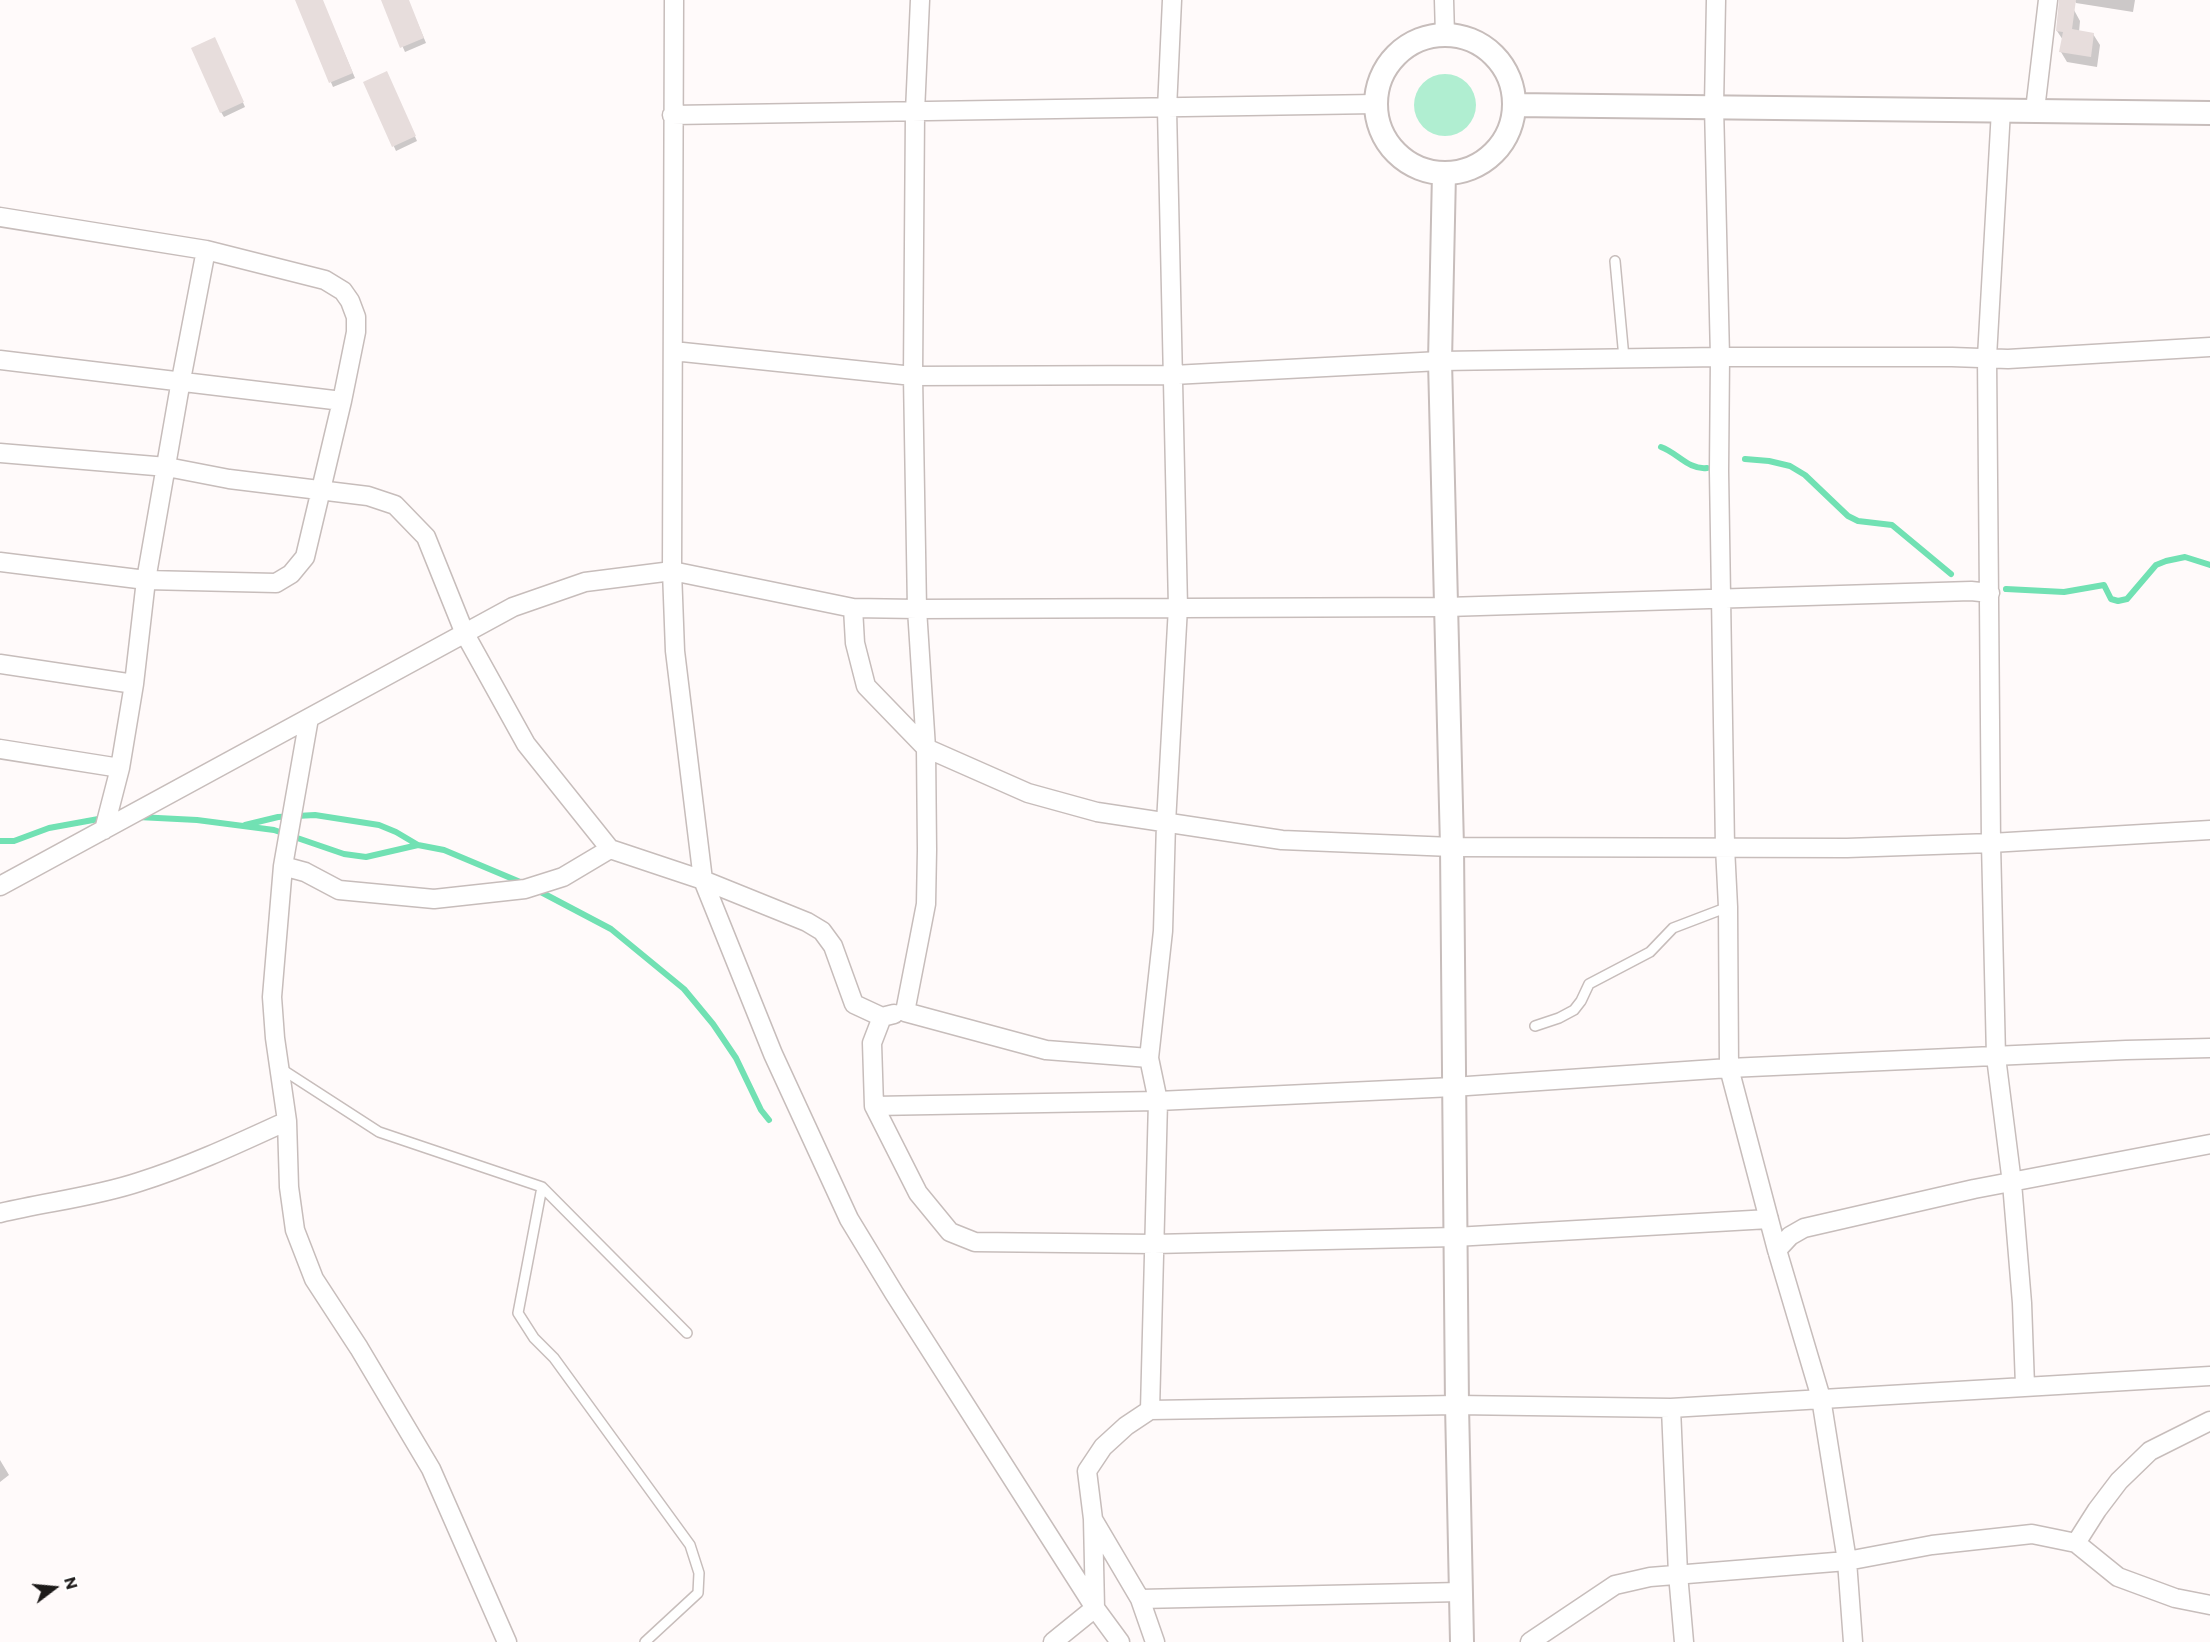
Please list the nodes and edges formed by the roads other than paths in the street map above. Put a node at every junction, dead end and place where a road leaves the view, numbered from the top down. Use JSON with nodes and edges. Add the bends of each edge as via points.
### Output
{"nodes":[{"id":1,"x":674,"y":0,"type":"edge"},
{"id":2,"x":920,"y":0,"type":"edge"},
{"id":3,"x":1172,"y":0,"type":"edge"},
{"id":4,"x":1444,"y":0,"type":"edge"},
{"id":5,"x":1716,"y":0,"type":"edge"},
{"id":6,"x":2048,"y":0,"type":"edge"},
{"id":7,"x":1445,"y":35,"type":"junction"},
{"id":8,"x":1376,"y":104,"type":"junction"},
{"id":9,"x":1514,"y":105,"type":"junction"},
{"id":10,"x":1714,"y":106,"type":"junction"},
{"id":11,"x":1167,"y":109,"type":"junction"},
{"id":12,"x":2001,"y":110,"type":"junction"},
{"id":13,"x":2035,"y":110,"type":"junction"},
{"id":14,"x":915,"y":112,"type":"junction"},
{"id":15,"x":2210,"y":113,"type":"edge"},
{"id":16,"x":672,"y":116,"type":"junction"},
{"id":17,"x":1444,"y":173,"type":"junction"},
{"id":18,"x":0,"y":217,"type":"edge"},
{"id":19,"x":206,"y":250,"type":"junction"},
{"id":20,"x":1615,"y":261,"type":"dead end"},
{"id":21,"x":2210,"y":347,"type":"edge"},
{"id":22,"x":673,"y":351,"type":"junction"},
{"id":23,"x":1720,"y":357,"type":"junction"},
{"id":24,"x":1987,"y":357,"type":"junction"},
{"id":25,"x":1624,"y":358,"type":"junction"},
{"id":26,"x":0,"y":360,"type":"edge"},
{"id":27,"x":1440,"y":361,"type":"junction"},
{"id":28,"x":1173,"y":375,"type":"junction"},
{"id":29,"x":913,"y":376,"type":"junction"},
{"id":30,"x":181,"y":380,"type":"junction"},
{"id":31,"x":342,"y":401,"type":"junction"},
{"id":32,"x":0,"y":453,"type":"edge"},
{"id":33,"x":167,"y":467,"type":"junction"},
{"id":34,"x":321,"y":489,"type":"junction"},
{"id":35,"x":0,"y":562,"type":"edge"},
{"id":36,"x":672,"y":571,"type":"junction"},
{"id":37,"x":146,"y":580,"type":"junction"},
{"id":38,"x":1990,"y":593,"type":"junction"},
{"id":39,"x":1721,"y":598,"type":"junction"},
{"id":40,"x":1178,"y":607,"type":"junction"},
{"id":41,"x":1447,"y":607,"type":"junction"},
{"id":42,"x":853,"y":608,"type":"junction"},
{"id":43,"x":917,"y":609,"type":"junction"},
{"id":44,"x":465,"y":634,"type":"junction"},
{"id":45,"x":0,"y":664,"type":"edge"},
{"id":46,"x":134,"y":684,"type":"junction"},
{"id":47,"x":309,"y":718,"type":"junction"},
{"id":48,"x":926,"y":748,"type":"junction"},
{"id":49,"x":0,"y":749,"type":"edge"},
{"id":50,"x":120,"y":768,"type":"junction"},
{"id":51,"x":1166,"y":823,"type":"junction"},
{"id":52,"x":104,"y":830,"type":"junction"},
{"id":53,"x":2210,"y":830,"type":"edge"},
{"id":54,"x":1991,"y":843,"type":"junction"},
{"id":55,"x":1452,"y":847,"type":"junction"},
{"id":56,"x":1725,"y":847,"type":"junction"},
{"id":57,"x":610,"y":849,"type":"junction"},
{"id":58,"x":283,"y":866,"type":"junction"},
{"id":59,"x":703,"y":880,"type":"junction"},
{"id":60,"x":0,"y":886,"type":"edge"},
{"id":61,"x":1728,"y":907,"type":"junction"},
{"id":62,"x":905,"y":1012,"type":"junction"},
{"id":63,"x":882,"y":1017,"type":"junction"},
{"id":64,"x":1535,"y":1026,"type":"dead end"},
{"id":65,"x":2210,"y":1048,"type":"edge"},
{"id":66,"x":1996,"y":1057,"type":"junction"},
{"id":67,"x":1149,"y":1058,"type":"junction"},
{"id":68,"x":279,"y":1068,"type":"junction"},
{"id":69,"x":1729,"y":1068,"type":"junction"},
{"id":70,"x":1453,"y":1087,"type":"junction"},
{"id":71,"x":1158,"y":1101,"type":"junction"},
{"id":72,"x":874,"y":1106,"type":"junction"},
{"id":73,"x":287,"y":1121,"type":"junction"},
{"id":74,"x":2210,"y":1144,"type":"edge"},
{"id":75,"x":2012,"y":1183,"type":"junction"},
{"id":76,"x":542,"y":1187,"type":"junction"},
{"id":77,"x":0,"y":1213,"type":"edge"},
{"id":78,"x":1770,"y":1221,"type":"junction"},
{"id":79,"x":1804,"y":1228,"type":"junction"},
{"id":80,"x":1455,"y":1237,"type":"junction"},
{"id":81,"x":1154,"y":1245,"type":"junction"},
{"id":82,"x":1777,"y":1250,"type":"junction"},
{"id":83,"x":687,"y":1334,"type":"dead end"},
{"id":84,"x":2210,"y":1376,"type":"edge"},
{"id":85,"x":2025,"y":1386,"type":"junction"},
{"id":86,"x":1821,"y":1398,"type":"junction"},
{"id":87,"x":1457,"y":1405,"type":"junction"},
{"id":88,"x":1671,"y":1408,"type":"junction"},
{"id":89,"x":1150,"y":1410,"type":"junction"},
{"id":90,"x":2210,"y":1421,"type":"edge"},
{"id":91,"x":1093,"y":1519,"type":"junction"},
{"id":92,"x":2076,"y":1543,"type":"junction"},
{"id":93,"x":1846,"y":1561,"type":"junction"},
{"id":94,"x":1678,"y":1574,"type":"junction"},
{"id":95,"x":1460,"y":1592,"type":"junction"},
{"id":96,"x":1140,"y":1599,"type":"junction"},
{"id":97,"x":2210,"y":1605,"type":"edge"},
{"id":98,"x":1095,"y":1608,"type":"junction"},
{"id":99,"x":507,"y":1642,"type":"edge"},
{"id":100,"x":645,"y":1642,"type":"edge"},
{"id":101,"x":1053,"y":1642,"type":"edge"},
{"id":102,"x":1119,"y":1642,"type":"edge"},
{"id":103,"x":1155,"y":1642,"type":"edge"},
{"id":104,"x":1462,"y":1642,"type":"edge"},
{"id":105,"x":1530,"y":1642,"type":"edge"},
{"id":106,"x":1684,"y":1642,"type":"edge"},
{"id":107,"x":1853,"y":1642,"type":"edge"}],
"edges":[{"from":1,"to":16,"type":"street"},
{"from":2,"to":14,"type":"street"},
{"from":3,"to":11,"type":"street"},
{"from":4,"to":7,"type":"street"},
{"from":5,"to":10,"type":"street"},
{"from":6,"to":13,"type":"street"},
{"from":7,"to":8,"type":"street","via":[[1424,38],[1404,48],[1379,83]]},
{"from":7,"to":9,"type":"street","via":[[1466,38],[1486,48],[1501,63],[1511,83]]},
{"from":8,"to":11,"type":"street"},
{"from":8,"to":17,"type":"street","via":[[1379,126],[1404,161],[1424,171]]},
{"from":9,"to":10,"type":"street"},
{"from":9,"to":17,"type":"street","via":[[1511,126],[1501,146],[1486,161],[1467,171]]},
{"from":10,"to":12,"type":"street"},
{"from":10,"to":23,"type":"street"},
{"from":11,"to":14,"type":"street"},
{"from":11,"to":28,"type":"street"},
{"from":12,"to":13,"type":"street"},
{"from":12,"to":24,"type":"street"},
{"from":13,"to":15,"type":"street"},
{"from":14,"to":16,"type":"street"},
{"from":14,"to":29,"type":"street"},
{"from":16,"to":22,"type":"street"},
{"from":17,"to":27,"type":"street"},
{"from":18,"to":19,"type":"street"},
{"from":19,"to":30,"type":"street"},
{"from":19,"to":31,"type":"street","via":[[326,280],[342,291],[356,317],[356,332]]},
{"from":20,"to":25,"type":"lane"},
{"from":21,"to":24,"type":"street"},
{"from":22,"to":29,"type":"street"},
{"from":22,"to":36,"type":"street"},
{"from":23,"to":24,"type":"street"},
{"from":23,"to":25,"type":"street"},
{"from":23,"to":39,"type":"street"},
{"from":24,"to":38,"type":"street"},
{"from":25,"to":27,"type":"street"},
{"from":26,"to":30,"type":"street"},
{"from":27,"to":28,"type":"street"},
{"from":27,"to":41,"type":"street"},
{"from":28,"to":29,"type":"street"},
{"from":28,"to":40,"type":"street"},
{"from":29,"to":43,"type":"street"},
{"from":30,"to":31,"type":"street"},
{"from":30,"to":33,"type":"street"},
{"from":31,"to":34,"type":"street"},
{"from":32,"to":33,"type":"street"},
{"from":33,"to":34,"type":"street"},
{"from":33,"to":37,"type":"street"},
{"from":34,"to":37,"type":"street","via":[[306,557],[291,574],[276,582]]},
{"from":34,"to":44,"type":"street","via":[[368,495],[395,505],[426,537]]},
{"from":35,"to":37,"type":"street"},
{"from":36,"to":42,"type":"street"},
{"from":36,"to":44,"type":"street","via":[[585,582],[513,607]]},
{"from":36,"to":59,"type":"street","via":[[675,651]]},
{"from":37,"to":46,"type":"street"},
{"from":38,"to":39,"type":"street"},
{"from":38,"to":54,"type":"street"},
{"from":39,"to":41,"type":"street"},
{"from":39,"to":56,"type":"street"},
{"from":40,"to":41,"type":"street"},
{"from":40,"to":43,"type":"street"},
{"from":40,"to":51,"type":"street"},
{"from":41,"to":55,"type":"street"},
{"from":42,"to":43,"type":"street"},
{"from":42,"to":48,"type":"street","via":[[855,643],[866,686]]},
{"from":43,"to":48,"type":"street"},
{"from":44,"to":47,"type":"street"},
{"from":44,"to":57,"type":"street","via":[[526,744]]},
{"from":45,"to":46,"type":"street"},
{"from":46,"to":50,"type":"street"},
{"from":47,"to":52,"type":"street"},
{"from":47,"to":58,"type":"street"},
{"from":48,"to":51,"type":"street","via":[[1028,793],[1097,812]]},
{"from":48,"to":62,"type":"street","via":[[926,904]]},
{"from":49,"to":50,"type":"street"},
{"from":50,"to":52,"type":"street"},
{"from":51,"to":55,"type":"street","via":[[1282,840]]},
{"from":51,"to":67,"type":"street","via":[[1163,931]]},
{"from":52,"to":60,"type":"street"},
{"from":53,"to":54,"type":"street"},
{"from":54,"to":56,"type":"street"},
{"from":54,"to":66,"type":"street"},
{"from":55,"to":56,"type":"street"},
{"from":55,"to":70,"type":"street"},
{"from":56,"to":61,"type":"street"},
{"from":57,"to":58,"type":"street","via":[[563,877],[525,889],[434,899],[339,890],[305,872]]},
{"from":57,"to":59,"type":"street"},
{"from":58,"to":68,"type":"street","via":[[272,997]]},
{"from":59,"to":63,"type":"street","via":[[807,921],[822,931],[833,946],[854,1004]]},
{"from":59,"to":98,"type":"street","via":[[777,1064],[849,1219]]},
{"from":61,"to":64,"type":"lane","via":[[1673,928],[1650,952],[1589,984],[1574,1010]]},
{"from":61,"to":69,"type":"street"},
{"from":62,"to":63,"type":"street"},
{"from":62,"to":67,"type":"street","via":[[1046,1050]]},
{"from":63,"to":72,"type":"street","via":[[872,1043]]},
{"from":65,"to":66,"type":"street"},
{"from":66,"to":69,"type":"street"},
{"from":66,"to":75,"type":"street"},
{"from":67,"to":71,"type":"street"},
{"from":68,"to":73,"type":"street"},
{"from":68,"to":76,"type":"lane","via":[[379,1132]]},
{"from":69,"to":70,"type":"street"},
{"from":69,"to":78,"type":"street"},
{"from":70,"to":71,"type":"street"},
{"from":70,"to":80,"type":"street"},
{"from":71,"to":72,"type":"street"},
{"from":71,"to":81,"type":"street"},
{"from":72,"to":81,"type":"street","via":[[918,1193],[950,1232],[975,1242]]},
{"from":73,"to":77,"type":"street","via":[[138,1182]]},
{"from":73,"to":99,"type":"street","via":[[295,1230],[314,1280],[431,1469]]},
{"from":74,"to":75,"type":"street"},
{"from":75,"to":79,"type":"street"},
{"from":75,"to":85,"type":"street"},
{"from":76,"to":83,"type":"lane"},
{"from":76,"to":100,"type":"lane","via":[[518,1313],[690,1545],[699,1573],[698,1593]]},
{"from":78,"to":79,"type":"street","via":[[1788,1228]]},
{"from":78,"to":80,"type":"street"},
{"from":78,"to":82,"type":"street"},
{"from":79,"to":82,"type":"street"},
{"from":80,"to":81,"type":"street"},
{"from":80,"to":87,"type":"street"},
{"from":81,"to":89,"type":"street"},
{"from":82,"to":86,"type":"street"},
{"from":84,"to":85,"type":"street"},
{"from":85,"to":86,"type":"street"},
{"from":86,"to":88,"type":"street"},
{"from":86,"to":93,"type":"street"},
{"from":87,"to":88,"type":"street"},
{"from":87,"to":89,"type":"street"},
{"from":87,"to":95,"type":"street"},
{"from":88,"to":94,"type":"street"},
{"from":89,"to":91,"type":"street","via":[[1103,1447],[1087,1471]]},
{"from":90,"to":92,"type":"street","via":[[2150,1451],[2120,1481]]},
{"from":91,"to":96,"type":"street"},
{"from":91,"to":98,"type":"street"},
{"from":92,"to":93,"type":"street","via":[[2032,1534],[1932,1545]]},
{"from":92,"to":97,"type":"street","via":[[2118,1577],[2175,1598]]},
{"from":93,"to":94,"type":"street"},
{"from":93,"to":107,"type":"street"},
{"from":94,"to":105,"type":"street","via":[[1615,1585]]},
{"from":94,"to":106,"type":"street"},
{"from":95,"to":96,"type":"street"},
{"from":95,"to":104,"type":"street"},
{"from":96,"to":103,"type":"street"},
{"from":98,"to":101,"type":"street"},
{"from":98,"to":102,"type":"street"}]}
